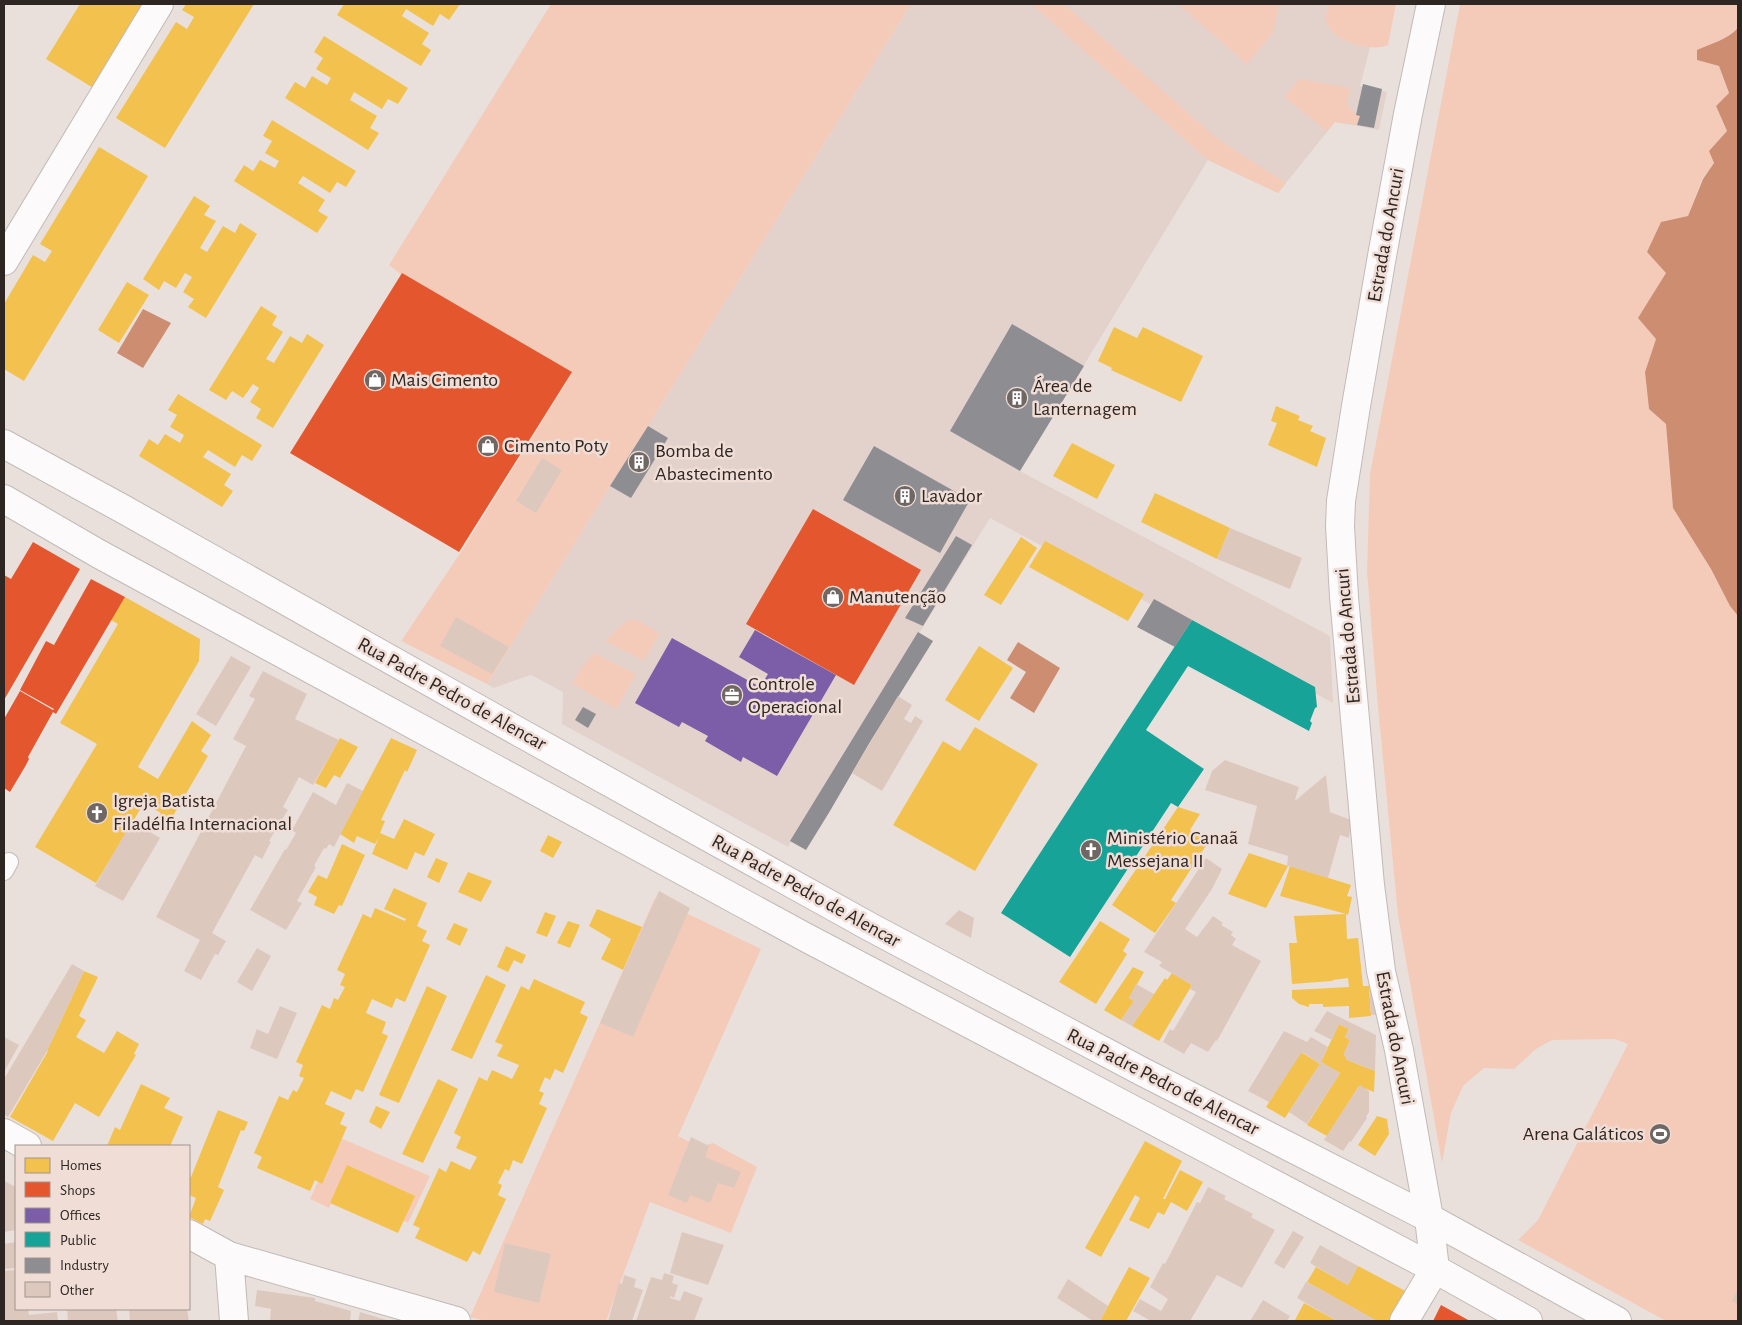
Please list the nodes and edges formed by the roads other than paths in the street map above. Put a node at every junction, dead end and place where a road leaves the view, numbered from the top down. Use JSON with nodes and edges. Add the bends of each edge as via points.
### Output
{"nodes":[{"id":1,"x":160,"y":4,"type":"edge"},
{"id":2,"x":1431,"y":4,"type":"edge"},
{"id":3,"x":4,"y":261,"type":"edge"},
{"id":4,"x":4,"y":444,"type":"edge"},
{"id":5,"x":4,"y":499,"type":"edge"},
{"id":6,"x":541,"y":744,"type":"junction"},
{"id":7,"x":520,"y":781,"type":"junction"},
{"id":8,"x":4,"y":1134,"type":"edge"},
{"id":9,"x":25,"y":1145,"type":"edge"},
{"id":10,"x":1429,"y":1218,"type":"junction"},
{"id":11,"x":190,"y":1235,"type":"edge"},
{"id":12,"x":229,"y":1256,"type":"junction"},
{"id":13,"x":1435,"y":1269,"type":"junction"},
{"id":14,"x":234,"y":1321,"type":"edge"},
{"id":15,"x":456,"y":1321,"type":"edge"},
{"id":16,"x":1404,"y":1321,"type":"edge"},
{"id":17,"x":1528,"y":1321,"type":"edge"},
{"id":18,"x":1617,"y":1321,"type":"edge"}],
"edges":[{"from":1,"to":3,"type":"main road"},
{"from":2,"to":10,"type":"main road","name":"Estrada do Ancuri","via":[[1379,274],[1341,501],[1340,526],[1370,885],[1380,961]]},
{"from":4,"to":6,"type":"main road","name":"Rua Padre Pedro de Alencar"},
{"from":5,"to":7,"type":"main road","name":"Rua Padre Pedro de Alencar","via":[[99,554]]},
{"from":6,"to":7,"type":"main road"},
{"from":6,"to":10,"type":"main road","name":"Rua Padre Pedro de Alencar","via":[[946,968]]},
{"from":7,"to":13,"type":"main road","name":"Rua Padre Pedro de Alencar","via":[[804,937]]},
{"from":8,"to":9,"type":"main road"},
{"from":10,"to":13,"type":"main road","name":"Estrada do Ancuri"},
{"from":10,"to":18,"type":"main road","name":"Rua Padre Pedro de Alencar"},
{"from":11,"to":12,"type":"main road"},
{"from":12,"to":14,"type":"main road"},
{"from":12,"to":15,"type":"main road"},
{"from":13,"to":16,"type":"main road"},
{"from":13,"to":17,"type":"main road","name":"Rua Padre Pedro de Alencar"}]}
